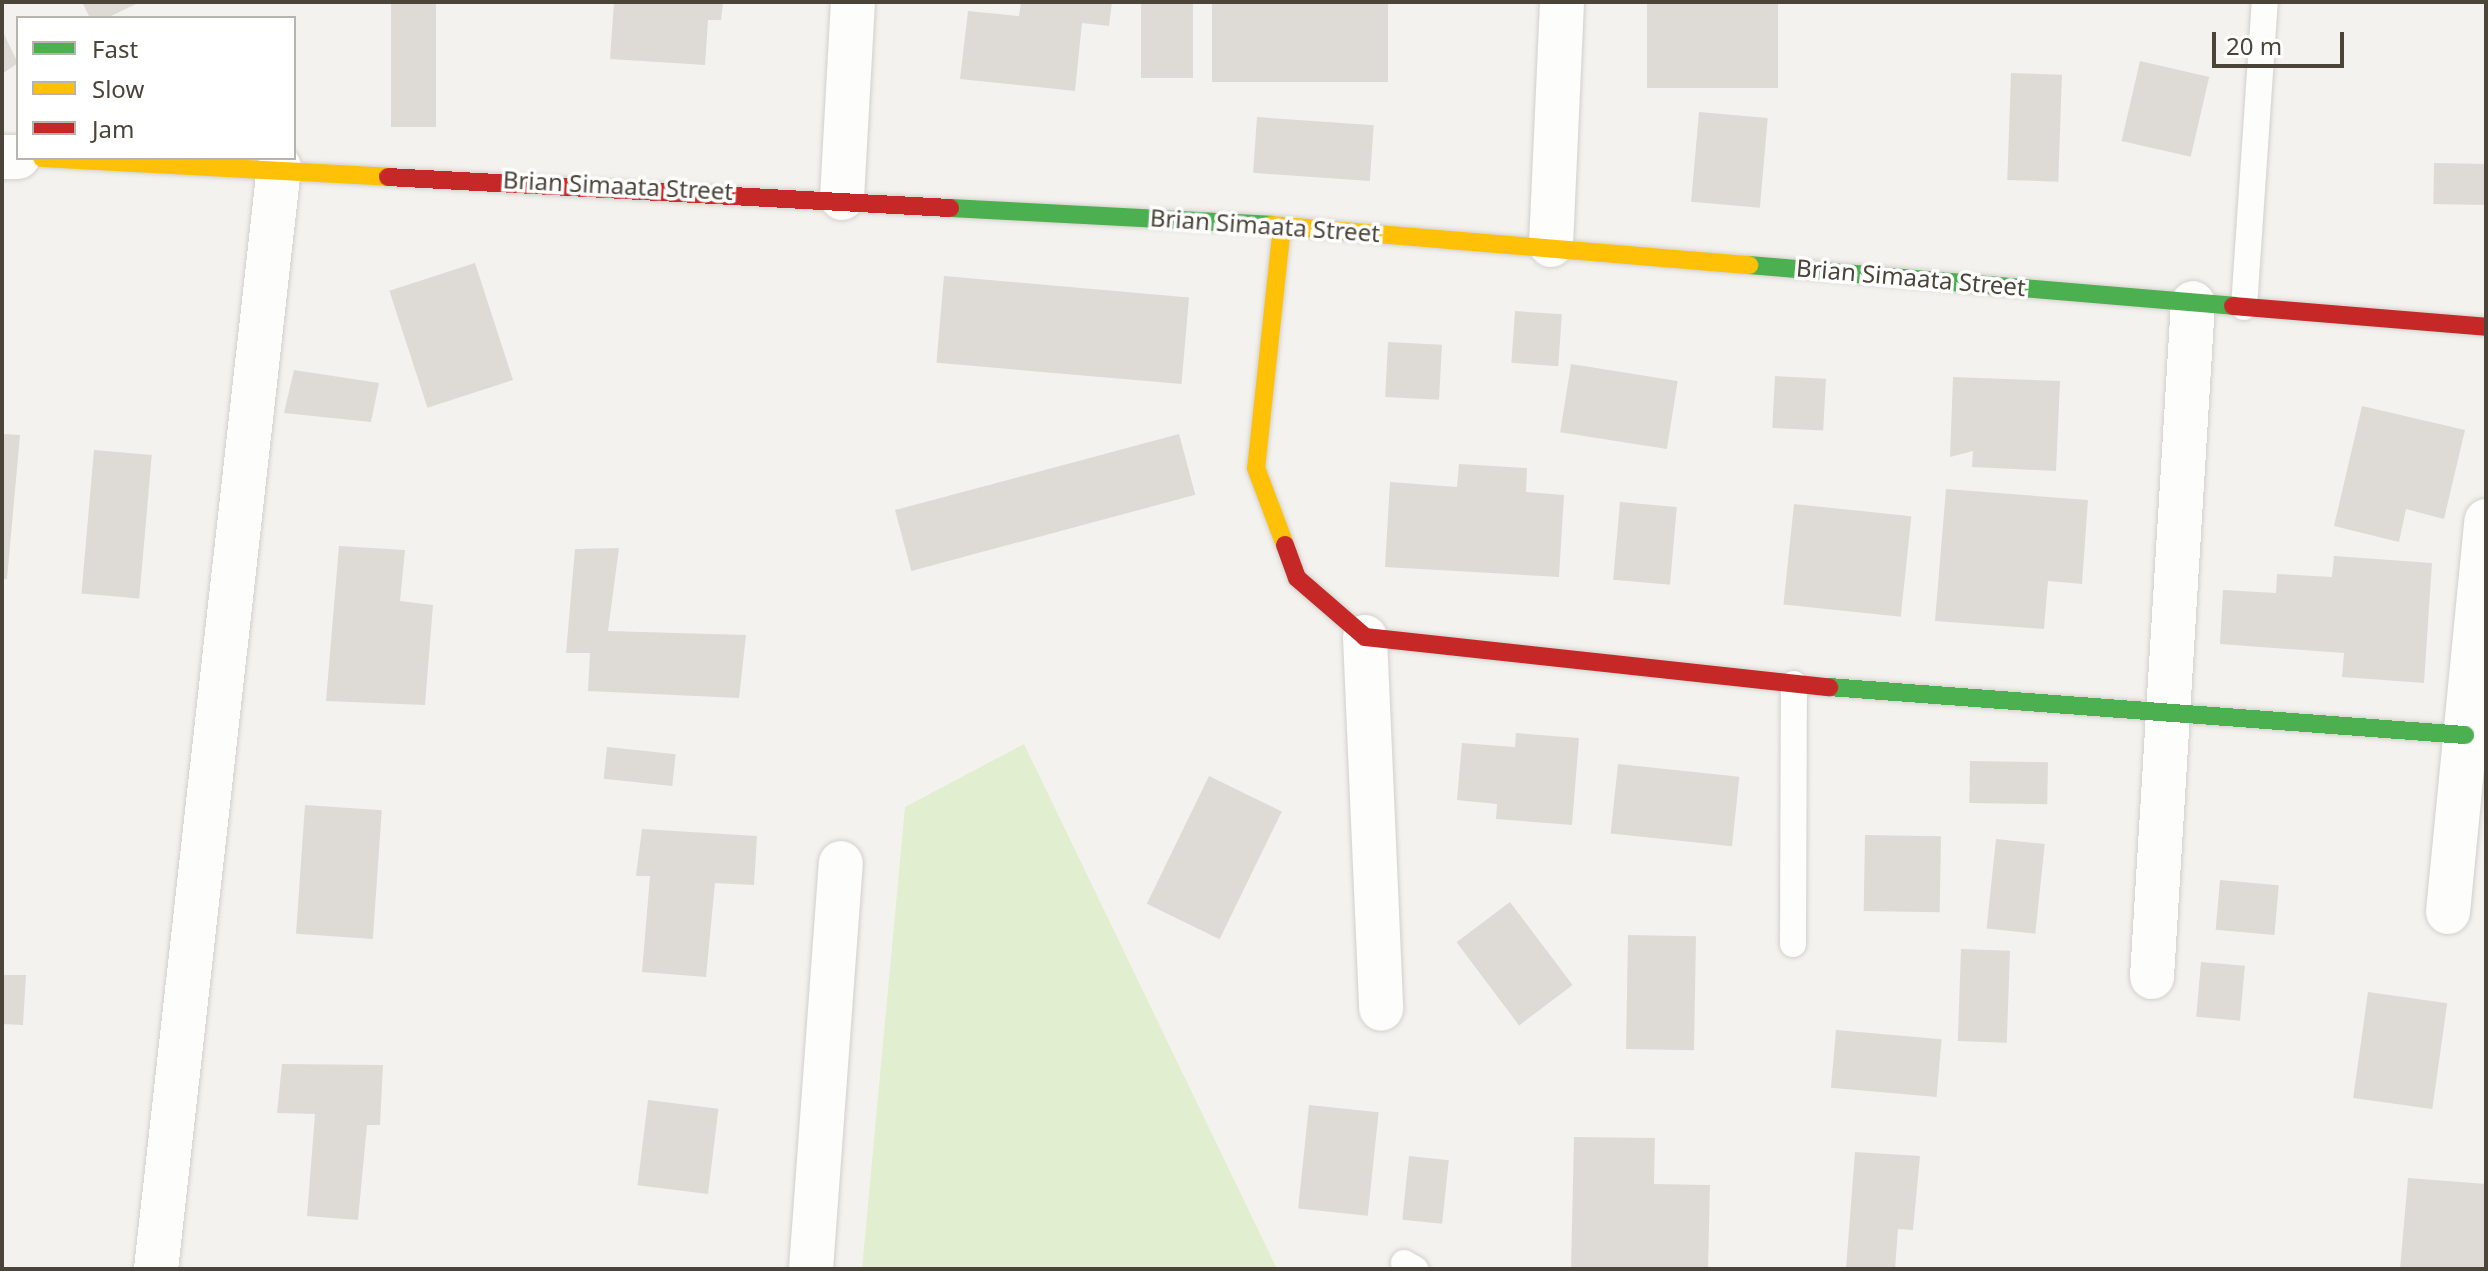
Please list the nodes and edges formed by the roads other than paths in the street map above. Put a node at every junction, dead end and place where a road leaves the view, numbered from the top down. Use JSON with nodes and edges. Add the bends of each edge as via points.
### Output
{"nodes":[{"id":1,"x":853,"y":2,"type":"edge"},
{"id":2,"x":1562,"y":2,"type":"edge"},
{"id":3,"x":2265,"y":2,"type":"edge"},
{"id":4,"x":95,"y":160,"type":"edge"},
{"id":5,"x":279,"y":167,"type":"junction"},
{"id":6,"x":842,"y":198,"type":"junction"},
{"id":7,"x":1282,"y":226,"type":"junction"},
{"id":8,"x":1551,"y":245,"type":"junction"},
{"id":9,"x":2193,"y":303,"type":"junction"},
{"id":10,"x":2244,"y":307,"type":"junction"},
{"id":11,"x":2486,"y":327,"type":"edge"},
{"id":12,"x":2486,"y":521,"type":"edge"},
{"id":13,"x":1365,"y":637,"type":"junction"},
{"id":14,"x":1794,"y":684,"type":"junction"},
{"id":15,"x":2168,"y":708,"type":"junction"},
{"id":16,"x":2465,"y":735,"type":"junction"},
{"id":17,"x":841,"y":863,"type":"dead end"},
{"id":18,"x":2448,"y":912,"type":"dead end"},
{"id":19,"x":1793,"y":944,"type":"dead end"},
{"id":20,"x":2152,"y":977,"type":"dead end"},
{"id":21,"x":1381,"y":1009,"type":"dead end"},
{"id":22,"x":156,"y":1269,"type":"edge"},
{"id":23,"x":811,"y":1269,"type":"edge"}],
"edges":[{"from":1,"to":6,"type":"street"},
{"from":2,"to":8,"type":"street"},
{"from":3,"to":10,"type":"lane"},
{"from":4,"to":5,"type":"street","name":"Brian Simaata Street"},
{"from":5,"to":6,"type":"street","name":"Brian Simaata Street"},
{"from":5,"to":22,"type":"street"},
{"from":6,"to":7,"type":"street","name":"Brian Simaata Street"},
{"from":7,"to":8,"type":"street","name":"Brian Simaata Street"},
{"from":7,"to":13,"type":"street","via":[[1256,468],[1297,578]]},
{"from":8,"to":9,"type":"street","name":"Brian Simaata Street"},
{"from":9,"to":10,"type":"street","name":"Brian Simaata Street"},
{"from":9,"to":15,"type":"street"},
{"from":10,"to":11,"type":"street","name":"Brian Simaata Street"},
{"from":12,"to":16,"type":"street"},
{"from":13,"to":14,"type":"street"},
{"from":13,"to":21,"type":"street"},
{"from":14,"to":15,"type":"street"},
{"from":14,"to":19,"type":"lane"},
{"from":15,"to":16,"type":"street"},
{"from":15,"to":20,"type":"street"},
{"from":16,"to":18,"type":"street"},
{"from":17,"to":23,"type":"street"}]}
